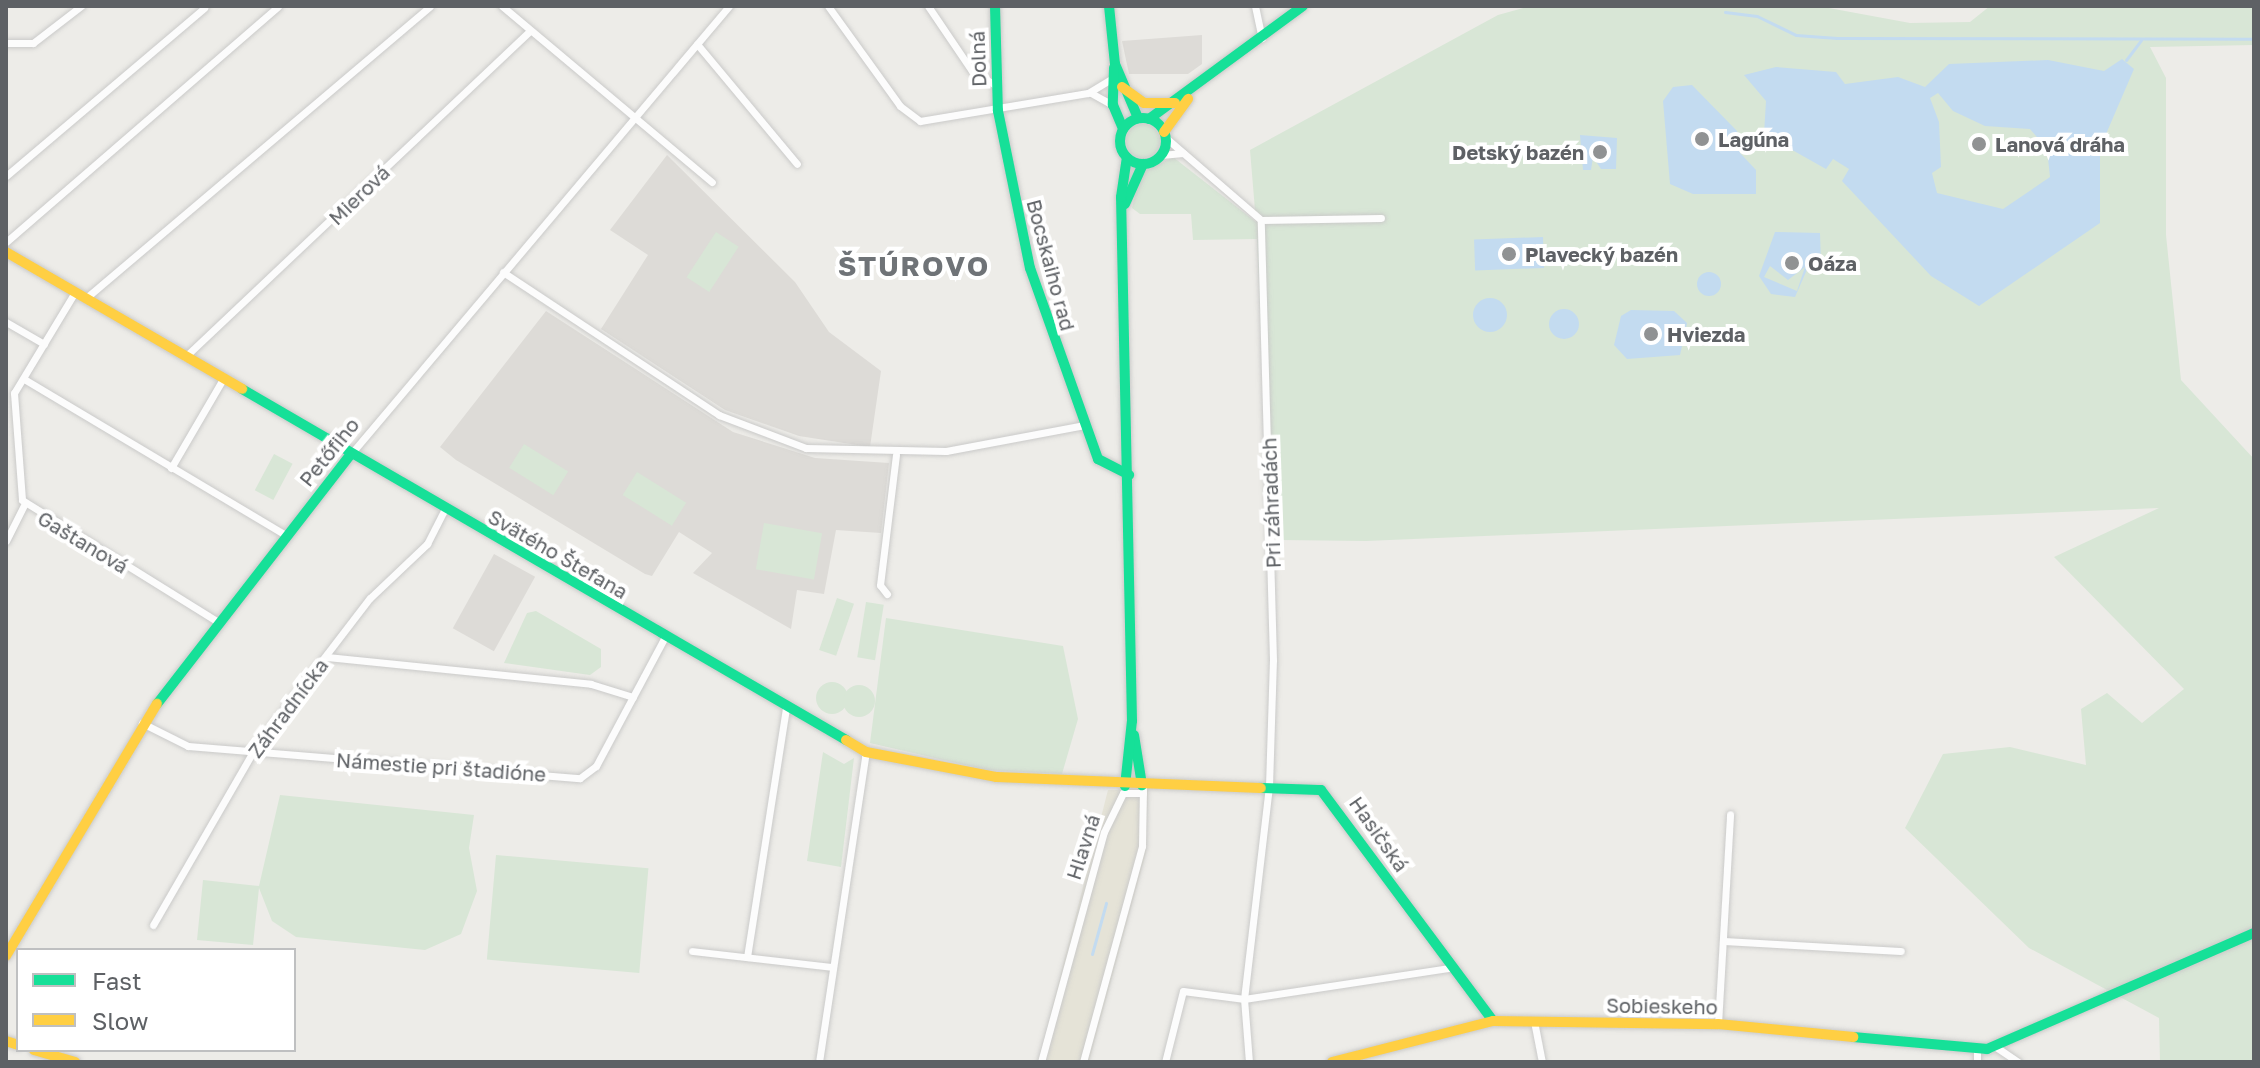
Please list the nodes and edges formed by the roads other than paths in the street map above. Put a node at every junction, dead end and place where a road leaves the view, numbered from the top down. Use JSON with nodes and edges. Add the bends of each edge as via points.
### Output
{"nodes":[{"id":1,"x":81,"y":6,"type":"edge"},
{"id":2,"x":278,"y":6,"type":"edge"},
{"id":3,"x":430,"y":6,"type":"edge"},
{"id":4,"x":502,"y":6,"type":"edge"},
{"id":5,"x":729,"y":6,"type":"edge"},
{"id":6,"x":828,"y":6,"type":"edge"},
{"id":7,"x":928,"y":6,"type":"edge"},
{"id":8,"x":995,"y":6,"type":"edge"},
{"id":9,"x":1109,"y":6,"type":"edge"},
{"id":10,"x":1255,"y":6,"type":"edge"},
{"id":11,"x":1303,"y":6,"type":"edge"},
{"id":12,"x":204,"y":8,"type":"edge"},
{"id":13,"x":530,"y":31,"type":"junction"},
{"id":14,"x":1262,"y":38,"type":"junction"},
{"id":15,"x":6,"y":43,"type":"edge"},
{"id":16,"x":697,"y":44,"type":"junction"},
{"id":17,"x":1116,"y":82,"type":"junction"},
{"id":18,"x":997,"y":86,"type":"junction"},
{"id":19,"x":1198,"y":86,"type":"junction"},
{"id":20,"x":1088,"y":93,"type":"junction"},
{"id":21,"x":1175,"y":103,"type":"junction"},
{"id":22,"x":1113,"y":105,"type":"junction"},
{"id":23,"x":998,"y":111,"type":"junction"},
{"id":24,"x":634,"y":116,"type":"junction"},
{"id":25,"x":1144,"y":118,"type":"junction"},
{"id":26,"x":1123,"y":129,"type":"junction"},
{"id":27,"x":1165,"y":135,"type":"junction"},
{"id":28,"x":1183,"y":153,"type":"junction"},
{"id":29,"x":1161,"y":155,"type":"junction"},
{"id":30,"x":1127,"y":157,"type":"junction"},
{"id":31,"x":797,"y":164,"type":"dead end"},
{"id":32,"x":1143,"y":164,"type":"junction"},
{"id":33,"x":6,"y":176,"type":"edge"},
{"id":34,"x":712,"y":182,"type":"dead end"},
{"id":35,"x":1123,"y":214,"type":"junction"},
{"id":36,"x":1381,"y":218,"type":"dead end"},
{"id":37,"x":1261,"y":220,"type":"junction"},
{"id":38,"x":6,"y":242,"type":"edge"},
{"id":39,"x":6,"y":252,"type":"edge"},
{"id":40,"x":503,"y":272,"type":"junction"},
{"id":41,"x":75,"y":292,"type":"junction"},
{"id":42,"x":86,"y":298,"type":"junction"},
{"id":43,"x":6,"y":322,"type":"edge"},
{"id":44,"x":44,"y":344,"type":"junction"},
{"id":45,"x":185,"y":357,"type":"junction"},
{"id":46,"x":24,"y":379,"type":"junction"},
{"id":47,"x":223,"y":379,"type":"junction"},
{"id":48,"x":10,"y":394,"type":"edge"},
{"id":49,"x":1085,"y":425,"type":"junction"},
{"id":50,"x":350,"y":455,"type":"junction"},
{"id":51,"x":896,"y":455,"type":"junction"},
{"id":52,"x":171,"y":468,"type":"junction"},
{"id":53,"x":1129,"y":475,"type":"junction"},
{"id":54,"x":24,"y":505,"type":"junction"},
{"id":55,"x":445,"y":509,"type":"junction"},
{"id":56,"x":286,"y":535,"type":"junction"},
{"id":57,"x":6,"y":541,"type":"edge"},
{"id":58,"x":887,"y":594,"type":"dead end"},
{"id":59,"x":218,"y":622,"type":"junction"},
{"id":60,"x":665,"y":637,"type":"junction"},
{"id":61,"x":327,"y":657,"type":"junction"},
{"id":62,"x":633,"y":697,"type":"junction"},
{"id":63,"x":786,"y":707,"type":"junction"},
{"id":64,"x":1132,"y":721,"type":"junction"},
{"id":65,"x":142,"y":723,"type":"junction"},
{"id":66,"x":252,"y":752,"type":"junction"},
{"id":67,"x":866,"y":752,"type":"junction"},
{"id":68,"x":1269,"y":786,"type":"junction"},
{"id":69,"x":1143,"y":789,"type":"junction"},
{"id":70,"x":1124,"y":790,"type":"junction"},
{"id":71,"x":1730,"y":814,"type":"dead end"},
{"id":72,"x":153,"y":925,"type":"dead end"},
{"id":73,"x":2254,"y":933,"type":"edge"},
{"id":74,"x":1723,"y":941,"type":"junction"},
{"id":75,"x":692,"y":951,"type":"dead end"},
{"id":76,"x":1901,"y":951,"type":"dead end"},
{"id":77,"x":6,"y":956,"type":"edge"},
{"id":78,"x":747,"y":957,"type":"junction"},
{"id":79,"x":832,"y":967,"type":"junction"},
{"id":80,"x":1450,"y":968,"type":"junction"},
{"id":81,"x":1244,"y":999,"type":"junction"},
{"id":82,"x":1493,"y":1021,"type":"junction"},
{"id":83,"x":1534,"y":1021,"type":"junction"},
{"id":84,"x":1718,"y":1024,"type":"junction"},
{"id":85,"x":1996,"y":1047,"type":"junction"},
{"id":86,"x":1977,"y":1049,"type":"junction"},
{"id":87,"x":41,"y":1052,"type":"edge"},
{"id":88,"x":75,"y":1062,"type":"edge"},
{"id":89,"x":819,"y":1062,"type":"edge"},
{"id":90,"x":1041,"y":1062,"type":"edge"},
{"id":91,"x":1083,"y":1062,"type":"edge"},
{"id":92,"x":1165,"y":1062,"type":"edge"},
{"id":93,"x":1249,"y":1062,"type":"edge"},
{"id":94,"x":1332,"y":1062,"type":"edge"},
{"id":95,"x":1542,"y":1062,"type":"edge"},
{"id":96,"x":1977,"y":1062,"type":"edge"},
{"id":97,"x":2018,"y":1062,"type":"edge"}],
"edges":[{"from":1,"to":15,"type":"street","via":[[33,43]]},
{"from":2,"to":38,"type":"street"},
{"from":3,"to":42,"type":"street"},
{"from":4,"to":13,"type":"street"},
{"from":5,"to":16,"type":"street","name":"Petőfiho"},
{"from":6,"to":23,"type":"street","via":[[908,115],[936,122]]},
{"from":7,"to":18,"type":"street","via":[[972,71]]},
{"from":8,"to":18,"type":"street","name":"Dolná"},
{"from":9,"to":17,"type":"street"},
{"from":10,"to":14,"type":"street"},
{"from":11,"to":14,"type":"street"},
{"from":12,"to":33,"type":"street"},
{"from":13,"to":24,"type":"street"},
{"from":13,"to":45,"type":"street","name":"Mierová"},
{"from":14,"to":19,"type":"street"},
{"from":16,"to":24,"type":"street","name":"Petőfiho"},
{"from":16,"to":31,"type":"street"},
{"from":17,"to":20,"type":"street"},
{"from":17,"to":21,"type":"street","via":[[1144,103]]},
{"from":17,"to":22,"type":"street"},
{"from":17,"to":25,"type":"street"},
{"from":18,"to":23,"type":"street","name":"Dolná"},
{"from":19,"to":21,"type":"street"},
{"from":19,"to":27,"type":"street"},
{"from":20,"to":22,"type":"street"},
{"from":20,"to":23,"type":"street"},
{"from":21,"to":25,"type":"street"},
{"from":22,"to":26,"type":"street"},
{"from":23,"to":49,"type":"street","name":"Bocskaiho rad","via":[[1033,279]]},
{"from":24,"to":34,"type":"street"},
{"from":24,"to":40,"type":"street","name":"Petőfiho"},
{"from":25,"to":26,"type":"street"},
{"from":25,"to":27,"type":"street"},
{"from":26,"to":30,"type":"street"},
{"from":27,"to":28,"type":"street"},
{"from":27,"to":29,"type":"street"},
{"from":28,"to":29,"type":"street"},
{"from":28,"to":37,"type":"street"},
{"from":29,"to":32,"type":"street"},
{"from":30,"to":32,"type":"street"},
{"from":30,"to":35,"type":"street","name":"Hlavná"},
{"from":32,"to":35,"type":"street","name":"Hlavná"},
{"from":35,"to":53,"type":"street","name":"Hlavná"},
{"from":36,"to":37,"type":"street"},
{"from":37,"to":68,"type":"street","name":"Pri záhradách","via":[[1275,551]]},
{"from":39,"to":41,"type":"street","name":"Svätého Štefana"},
{"from":40,"to":50,"type":"street","name":"Petőfiho"},
{"from":40,"to":51,"type":"street","via":[[753,432],[806,448]]},
{"from":41,"to":42,"type":"street","name":"Svätého Štefana"},
{"from":41,"to":44,"type":"street","name":"Gaštanová"},
{"from":42,"to":45,"type":"street","name":"Svätého Štefana"},
{"from":43,"to":44,"type":"street"},
{"from":44,"to":46,"type":"street","name":"Gaštanová"},
{"from":45,"to":47,"type":"street","name":"Svätého Štefana"},
{"from":46,"to":48,"type":"street","name":"Gaštanová"},
{"from":46,"to":52,"type":"street"},
{"from":47,"to":50,"type":"street","name":"Svätého Štefana"},
{"from":47,"to":52,"type":"street"},
{"from":48,"to":54,"type":"street","name":"Gaštanová"},
{"from":49,"to":51,"type":"street"},
{"from":49,"to":53,"type":"street","via":[[1102,465]]},
{"from":50,"to":55,"type":"street","name":"Svätého Štefana"},
{"from":50,"to":56,"type":"street","name":"Petőfiho"},
{"from":51,"to":58,"type":"street","via":[[880,585]]},
{"from":52,"to":56,"type":"street"},
{"from":53,"to":64,"type":"street","name":"Hlavná"},
{"from":54,"to":57,"type":"street"},
{"from":54,"to":59,"type":"street","name":"Gaštanová"},
{"from":55,"to":60,"type":"street","name":"Svätého Štefana"},
{"from":55,"to":61,"type":"street","name":"Záhradnícka","via":[[427,544],[370,598]]},
{"from":56,"to":59,"type":"street","name":"Petőfiho"},
{"from":59,"to":65,"type":"street","name":"Petőfiho"},
{"from":60,"to":62,"type":"street","name":"Námestie pri štadióne"},
{"from":60,"to":63,"type":"street","name":"Svätého Štefana"},
{"from":61,"to":62,"type":"street","via":[[591,684]]},
{"from":61,"to":66,"type":"street","name":"Záhradnícka"},
{"from":62,"to":66,"type":"street","name":"Námestie pri štadióne","via":[[596,766],[580,778]]},
{"from":63,"to":67,"type":"street","name":"Svätého Štefana"},
{"from":63,"to":78,"type":"street"},
{"from":64,"to":69,"type":"street","name":"Hlavná"},
{"from":64,"to":70,"type":"street","name":"Hlavná"},
{"from":65,"to":66,"type":"street","name":"Námestie pri štadióne","via":[[188,746]]},
{"from":65,"to":77,"type":"street","name":"Petőfiho"},
{"from":66,"to":72,"type":"street","name":"Záhradnícka"},
{"from":67,"to":70,"type":"street","name":"Svätého Štefana","via":[[927,769]]},
{"from":67,"to":79,"type":"street"},
{"from":68,"to":69,"type":"street","name":"Hasičská"},
{"from":68,"to":80,"type":"street","name":"Hasičská","via":[[1310,786],[1331,798]]},
{"from":68,"to":81,"type":"street","name":"Pri záhradách"},
{"from":69,"to":70,"type":"street","name":"Hasičská"},
{"from":69,"to":91,"type":"street","name":"Hlavná","via":[[1142,846]]},
{"from":70,"to":90,"type":"street","name":"Hlavná","via":[[1104,832]]},
{"from":71,"to":74,"type":"street"},
{"from":73,"to":85,"type":"street","name":"Sobieskeho"},
{"from":74,"to":76,"type":"street"},
{"from":74,"to":84,"type":"street"},
{"from":75,"to":78,"type":"street"},
{"from":78,"to":79,"type":"street"},
{"from":79,"to":89,"type":"street"},
{"from":80,"to":81,"type":"street"},
{"from":80,"to":82,"type":"street","name":"Hasičská"},
{"from":81,"to":92,"type":"street","via":[[1183,991]]},
{"from":81,"to":93,"type":"street","name":"Pri záhradách"},
{"from":82,"to":83,"type":"street","name":"Sobieskeho"},
{"from":82,"to":94,"type":"street","name":"Sobieskeho"},
{"from":83,"to":84,"type":"street","name":"Sobieskeho"},
{"from":83,"to":95,"type":"street"},
{"from":84,"to":86,"type":"street","name":"Sobieskeho"},
{"from":85,"to":86,"type":"street","name":"Sobieskeho"},
{"from":85,"to":97,"type":"street"},
{"from":86,"to":96,"type":"street"},
{"from":87,"to":88,"type":"street"}]}
